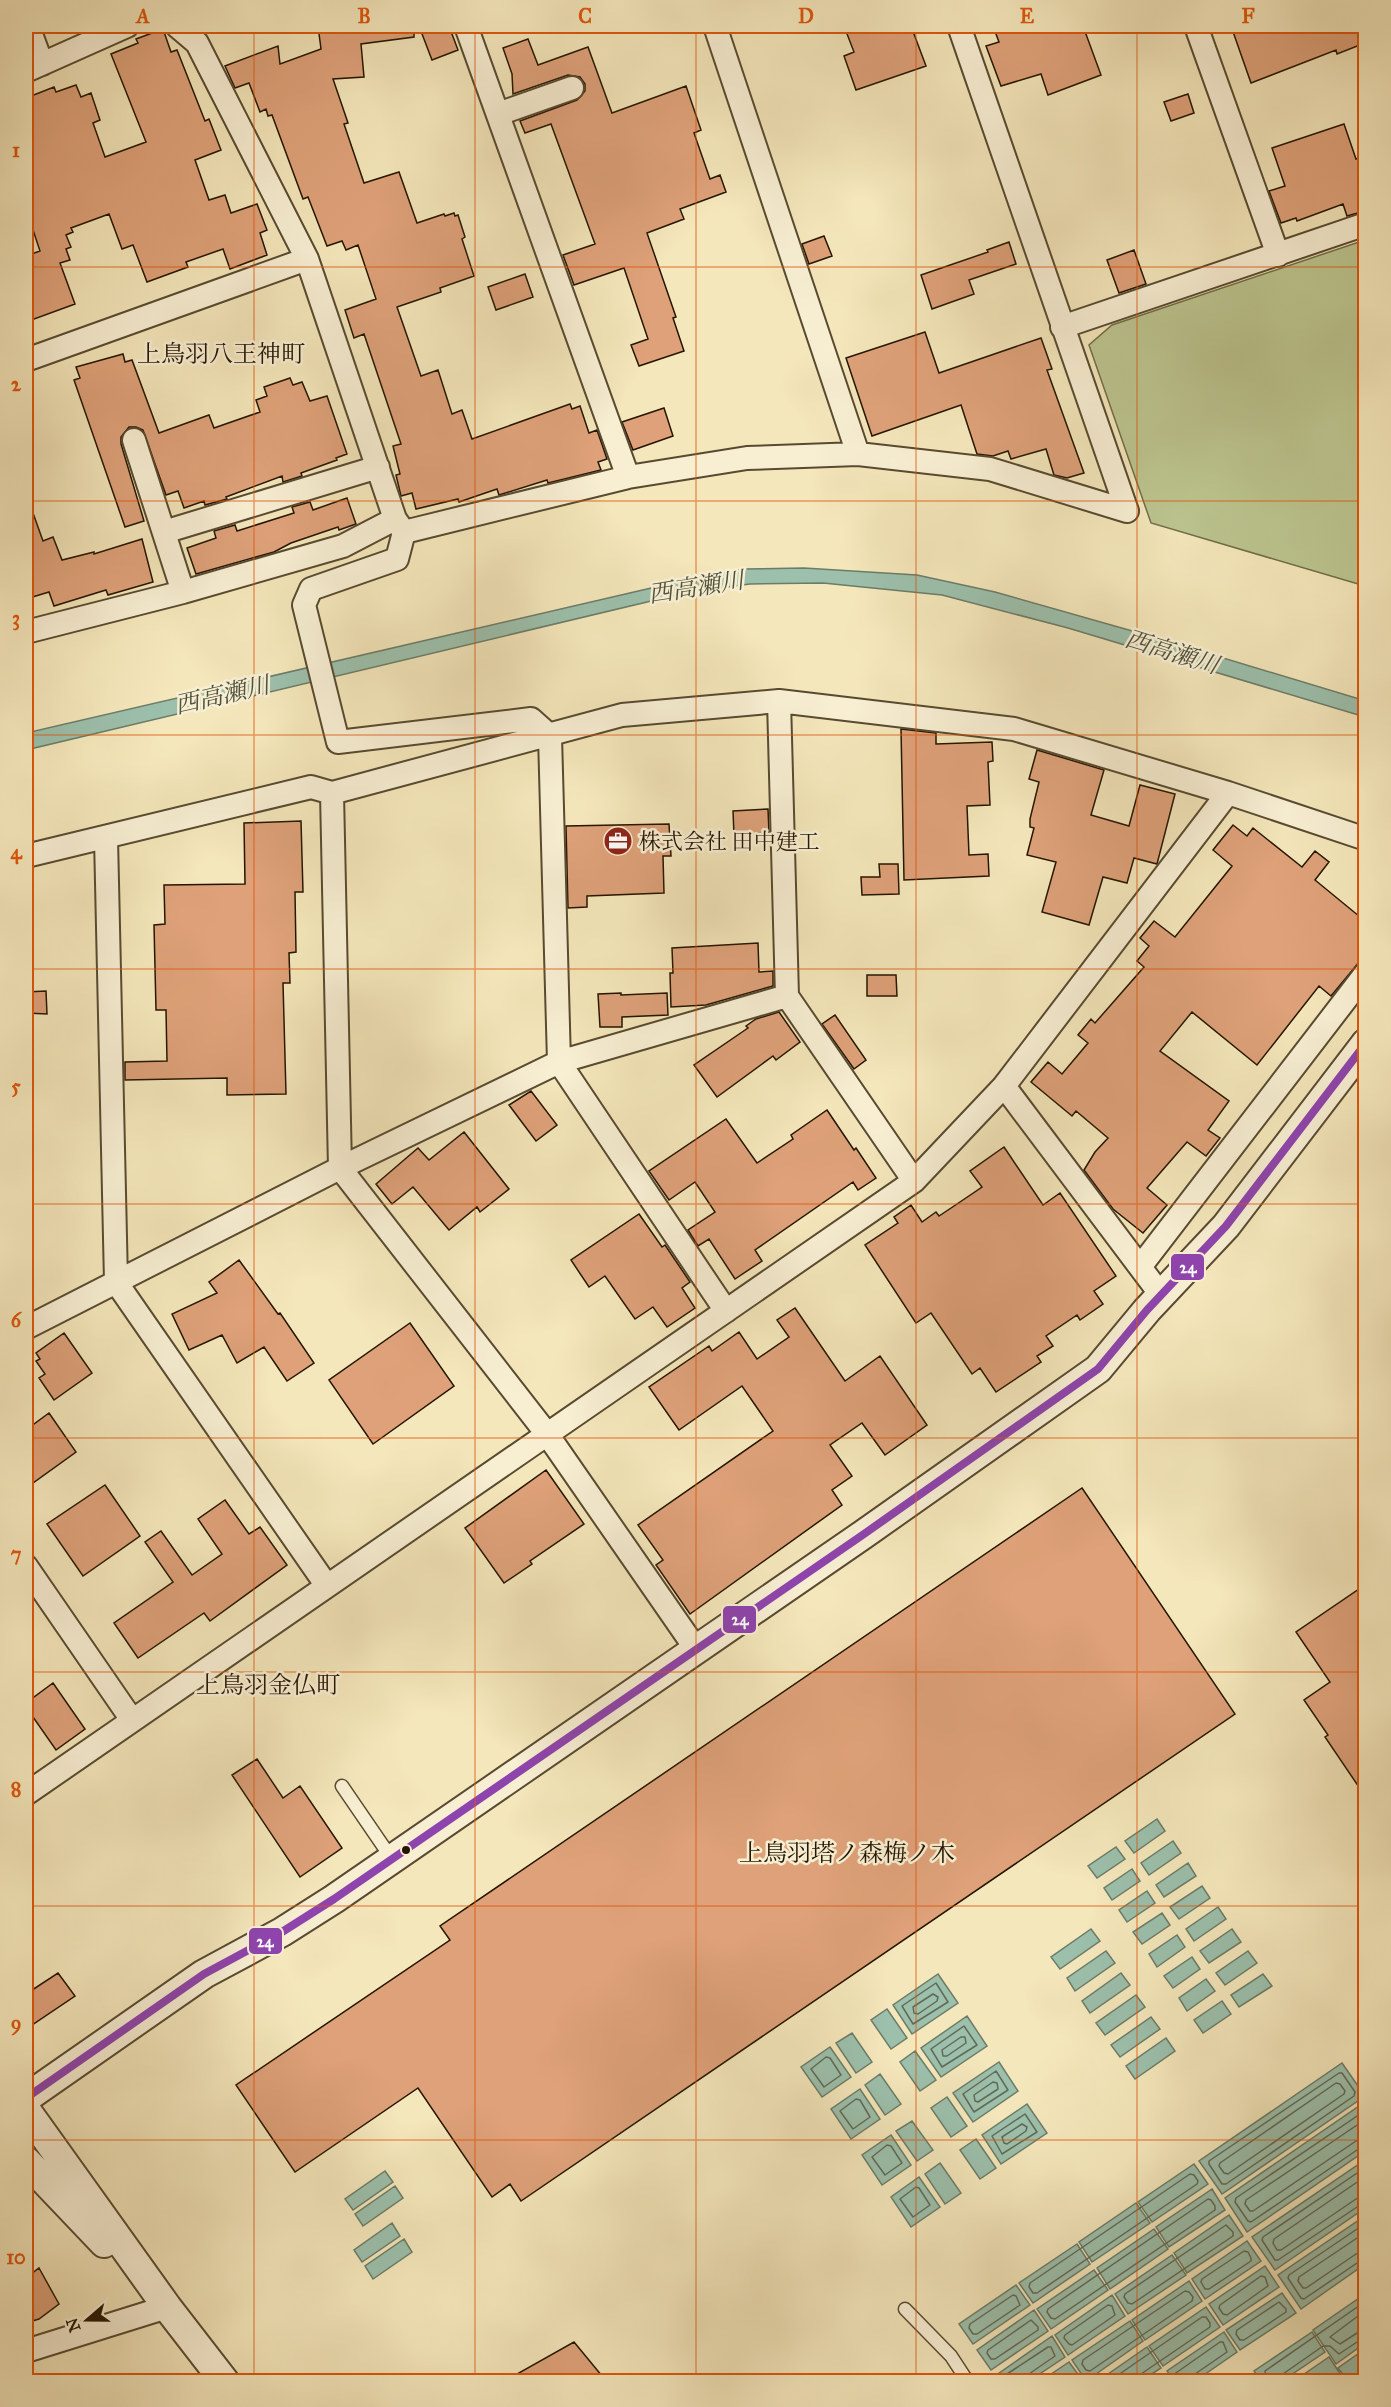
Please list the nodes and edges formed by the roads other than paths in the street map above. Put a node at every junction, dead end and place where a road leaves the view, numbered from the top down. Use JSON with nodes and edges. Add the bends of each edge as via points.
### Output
{"nodes":[{"id":1,"x":28,"y":26,"type":"edge"},
{"id":2,"x":127,"y":26,"type":"edge"},
{"id":3,"x":177,"y":26,"type":"edge"},
{"id":4,"x":466,"y":26,"type":"edge"},
{"id":5,"x":715,"y":26,"type":"edge"},
{"id":6,"x":959,"y":26,"type":"edge"},
{"id":7,"x":1196,"y":26,"type":"edge"},
{"id":8,"x":34,"y":67,"type":"edge"},
{"id":9,"x":572,"y":88,"type":"dead end"},
{"id":10,"x":498,"y":114,"type":"junction"},
{"id":11,"x":1365,"y":224,"type":"edge"},
{"id":12,"x":1278,"y":255,"type":"junction"},
{"id":13,"x":307,"y":259,"type":"junction"},
{"id":14,"x":1062,"y":327,"type":"junction"},
{"id":15,"x":26,"y":360,"type":"edge"},
{"id":16,"x":135,"y":440,"type":"dead end"},
{"id":17,"x":858,"y":454,"type":"junction"},
{"id":18,"x":378,"y":467,"type":"junction"},
{"id":19,"x":628,"y":477,"type":"junction"},
{"id":20,"x":399,"y":526,"type":"junction"},
{"id":21,"x":164,"y":532,"type":"junction"},
{"id":22,"x":183,"y":592,"type":"junction"},
{"id":23,"x":26,"y":632,"type":"edge"},
{"id":24,"x":779,"y":701,"type":"junction"},
{"id":25,"x":550,"y":736,"type":"junction"},
{"id":26,"x":332,"y":793,"type":"junction"},
{"id":27,"x":1228,"y":793,"type":"junction"},
{"id":28,"x":106,"y":838,"type":"junction"},
{"id":29,"x":1365,"y":839,"type":"edge"},
{"id":30,"x":26,"y":856,"type":"edge"},
{"id":31,"x":1365,"y":973,"type":"edge"},
{"id":32,"x":787,"y":996,"type":"junction"},
{"id":33,"x":1365,"y":1043,"type":"edge"},
{"id":34,"x":559,"y":1062,"type":"junction"},
{"id":35,"x":1004,"y":1086,"type":"junction"},
{"id":36,"x":340,"y":1168,"type":"junction"},
{"id":37,"x":914,"y":1181,"type":"junction"},
{"id":38,"x":1140,"y":1267,"type":"junction"},
{"id":39,"x":116,"y":1282,"type":"junction"},
{"id":40,"x":1161,"y":1295,"type":"junction"},
{"id":41,"x":726,"y":1311,"type":"junction"},
{"id":42,"x":26,"y":1328,"type":"edge"},
{"id":43,"x":547,"y":1434,"type":"junction"},
{"id":44,"x":26,"y":1566,"type":"edge"},
{"id":45,"x":327,"y":1586,"type":"junction"},
{"id":46,"x":696,"y":1649,"type":"junction"},
{"id":47,"x":132,"y":1720,"type":"junction"},
{"id":48,"x":342,"y":1786,"type":"dead end"},
{"id":49,"x":26,"y":1794,"type":"edge"},
{"id":50,"x":392,"y":1859,"type":"junction"},
{"id":51,"x":26,"y":2098,"type":"edge"},
{"id":52,"x":26,"y":2110,"type":"edge"},
{"id":53,"x":26,"y":2161,"type":"edge"},
{"id":54,"x":167,"y":2307,"type":"junction"},
{"id":55,"x":905,"y":2309,"type":"dead end"},
{"id":56,"x":26,"y":2351,"type":"edge"},
{"id":57,"x":225,"y":2382,"type":"edge"},
{"id":58,"x":968,"y":2382,"type":"edge"}],
"edges":[{"from":1,"to":8,"type":"street"},
{"from":2,"to":8,"type":"street"},
{"from":3,"to":13,"type":"street","via":[[197,43]]},
{"from":4,"to":10,"type":"street"},
{"from":5,"to":17,"type":"street"},
{"from":6,"to":14,"type":"street"},
{"from":7,"to":12,"type":"street"},
{"from":9,"to":10,"type":"street"},
{"from":10,"to":19,"type":"street"},
{"from":11,"to":12,"type":"street"},
{"from":12,"to":14,"type":"street"},
{"from":13,"to":15,"type":"street"},
{"from":13,"to":18,"type":"street"},
{"from":14,"to":17,"type":"street","via":[[1127,511],[990,469]]},
{"from":16,"to":21,"type":"street"},
{"from":17,"to":19,"type":"street","via":[[747,458]]},
{"from":18,"to":20,"type":"street"},
{"from":18,"to":21,"type":"street"},
{"from":19,"to":20,"type":"street"},
{"from":20,"to":22,"type":"street"},
{"from":20,"to":25,"type":"street","via":[[397,559],[311,589],[304,605],[338,742],[531,719]]},
{"from":21,"to":22,"type":"street"},
{"from":22,"to":23,"type":"street"},
{"from":24,"to":25,"type":"street","via":[[622,716]]},
{"from":24,"to":27,"type":"street","via":[[1014,729]]},
{"from":24,"to":32,"type":"street"},
{"from":25,"to":26,"type":"street"},
{"from":25,"to":34,"type":"street"},
{"from":26,"to":28,"type":"street","via":[[311,787]]},
{"from":26,"to":36,"type":"street"},
{"from":27,"to":29,"type":"street"},
{"from":27,"to":35,"type":"street"},
{"from":28,"to":30,"type":"street"},
{"from":28,"to":39,"type":"street"},
{"from":31,"to":38,"type":"street"},
{"from":32,"to":34,"type":"street"},
{"from":32,"to":37,"type":"street"},
{"from":33,"to":40,"type":"street","via":[[1226,1226]]},
{"from":34,"to":36,"type":"street"},
{"from":34,"to":41,"type":"street"},
{"from":35,"to":37,"type":"street"},
{"from":35,"to":38,"type":"street"},
{"from":36,"to":39,"type":"street"},
{"from":36,"to":43,"type":"street"},
{"from":37,"to":41,"type":"street"},
{"from":38,"to":40,"type":"street"},
{"from":39,"to":42,"type":"street"},
{"from":39,"to":45,"type":"street"},
{"from":40,"to":46,"type":"street","via":[[1098,1368]]},
{"from":41,"to":43,"type":"street"},
{"from":43,"to":45,"type":"street"},
{"from":43,"to":46,"type":"street"},
{"from":44,"to":47,"type":"street"},
{"from":45,"to":47,"type":"street"},
{"from":46,"to":50,"type":"street"},
{"from":47,"to":49,"type":"street"},
{"from":48,"to":50,"type":"lane"},
{"from":50,"to":51,"type":"street","via":[[282,1932],[204,1974]]},
{"from":52,"to":54,"type":"street"},
{"from":53,"to":54,"type":"street"},
{"from":54,"to":56,"type":"street"},
{"from":54,"to":57,"type":"street"},
{"from":55,"to":58,"type":"lane","via":[[951,2356]]}]}
